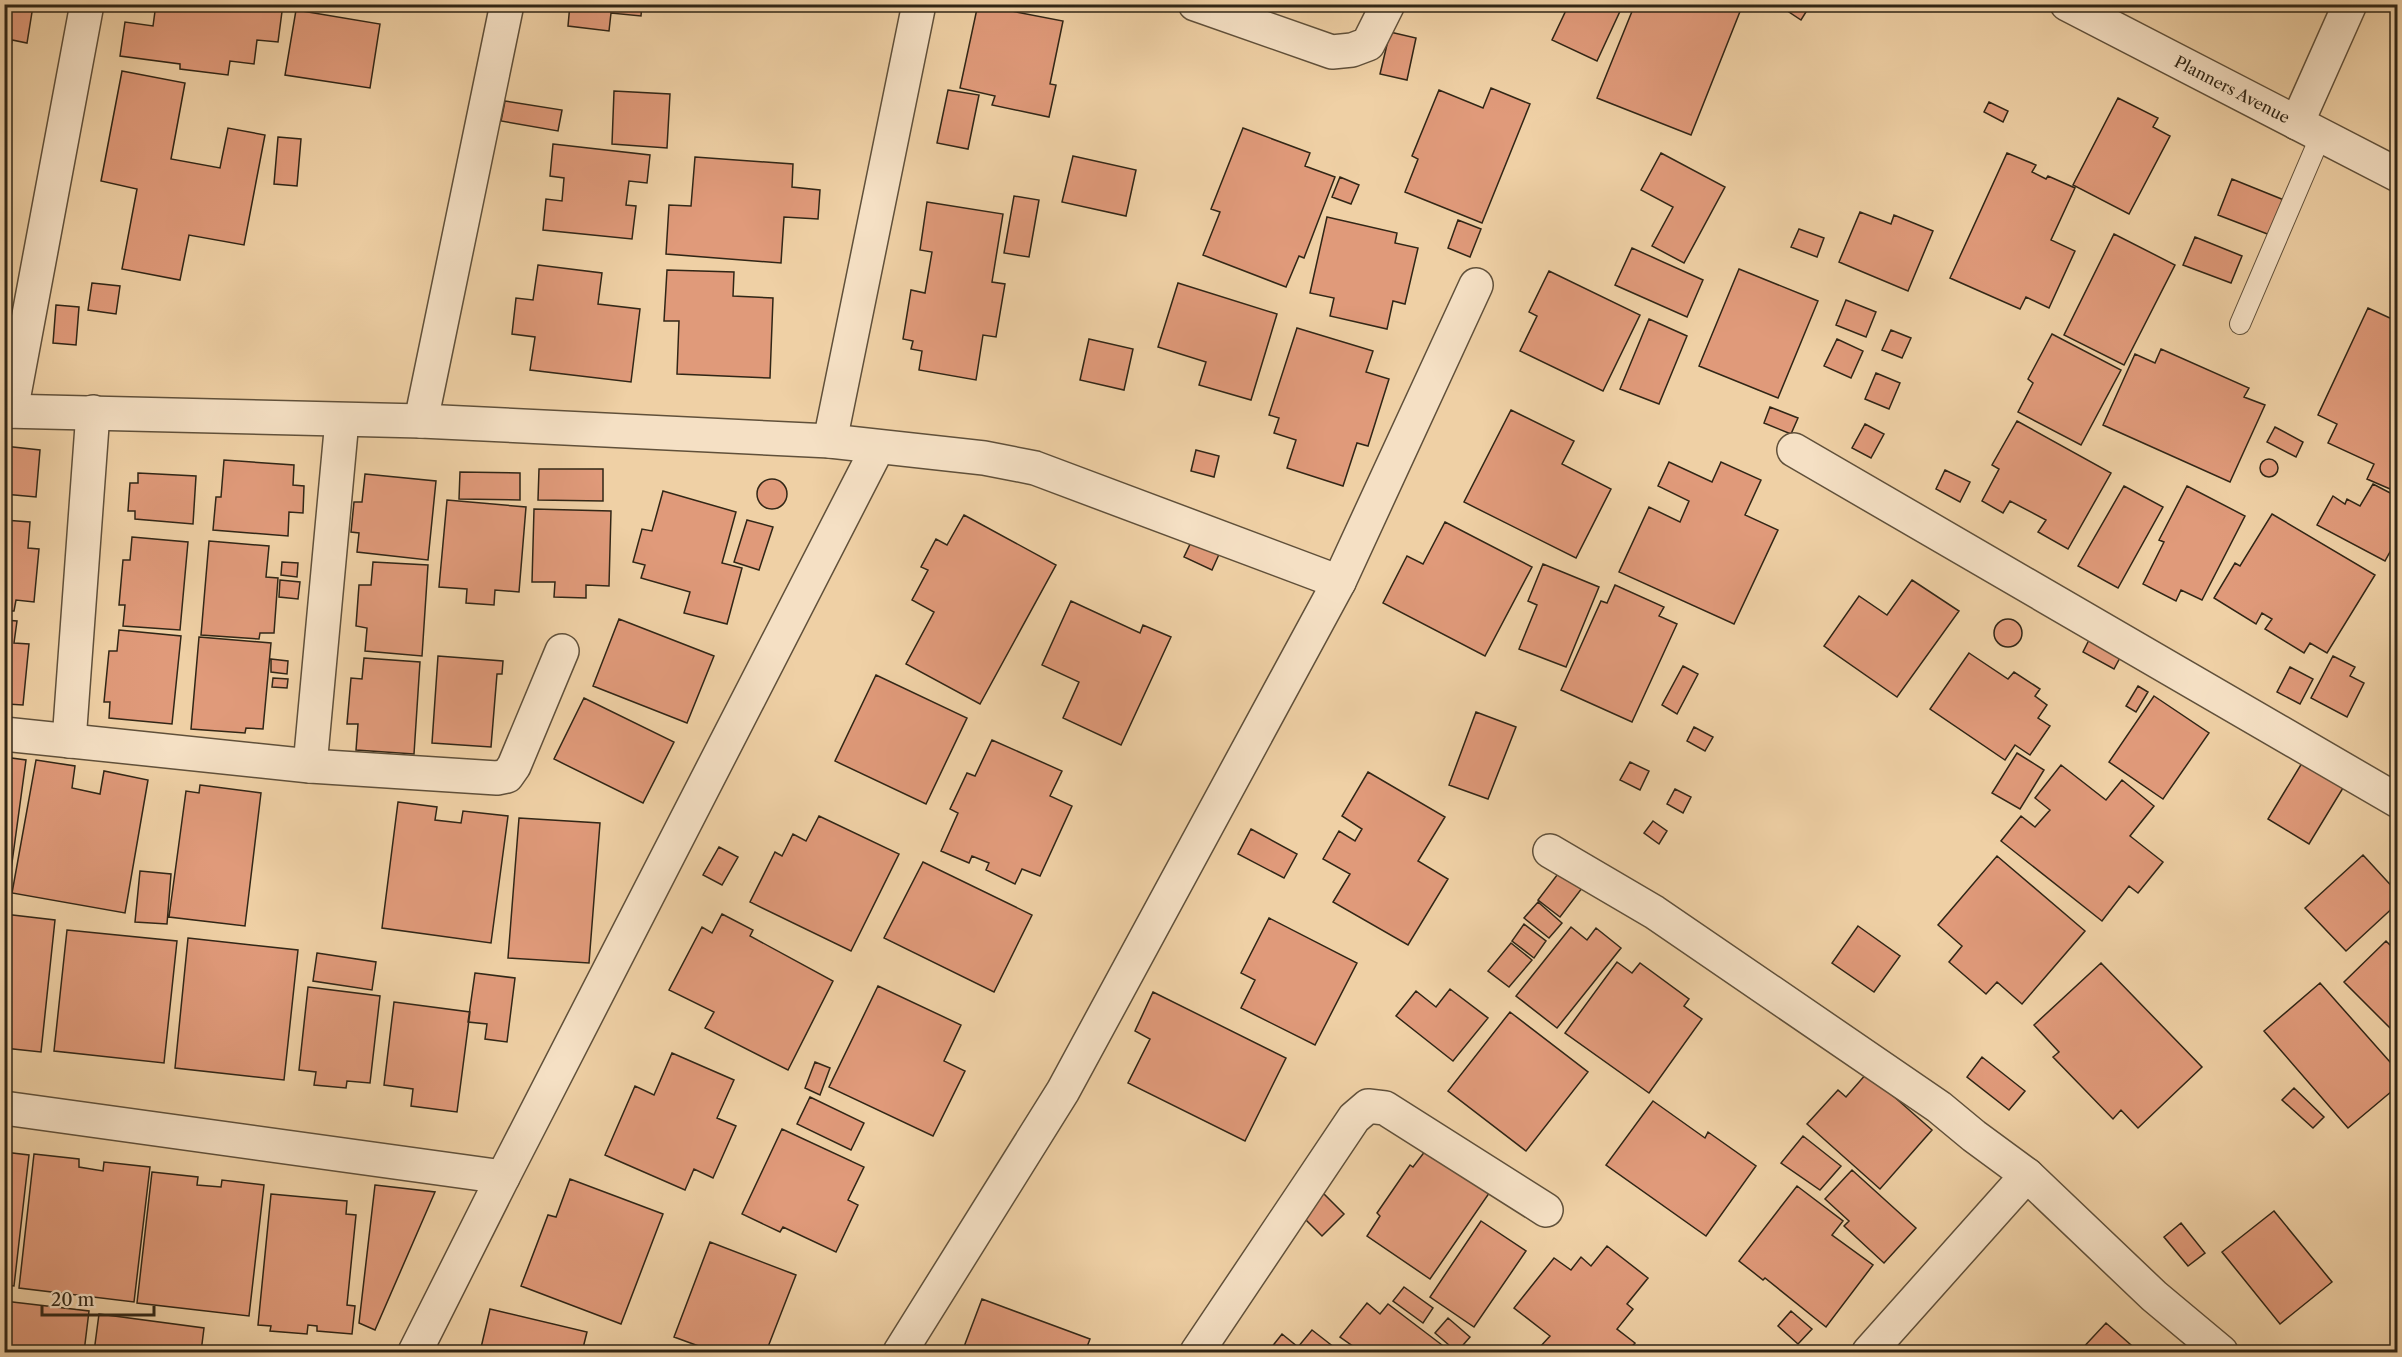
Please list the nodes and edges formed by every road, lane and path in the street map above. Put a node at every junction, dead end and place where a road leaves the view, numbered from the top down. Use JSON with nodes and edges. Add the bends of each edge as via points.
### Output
{"nodes":[{"id":1,"x":87,"y":4,"type":"edge"},
{"id":2,"x":507,"y":4,"type":"edge"},
{"id":3,"x":919,"y":4,"type":"edge"},
{"id":4,"x":1195,"y":4,"type":"edge"},
{"id":5,"x":1388,"y":4,"type":"edge"},
{"id":6,"x":2067,"y":4,"type":"edge"},
{"id":7,"x":2350,"y":4,"type":"edge"},
{"id":8,"x":2309,"y":129,"type":"junction"},
{"id":9,"x":2397,"y":175,"type":"edge"},
{"id":10,"x":1476,"y":285,"type":"dead end"},
{"id":11,"x":2241,"y":324,"type":"dead end"},
{"id":12,"x":8,"y":411,"type":"edge"},
{"id":13,"x":93,"y":412,"type":"junction"},
{"id":14,"x":342,"y":420,"type":"junction"},
{"id":15,"x":421,"y":421,"type":"junction"},
{"id":16,"x":830,"y":441,"type":"junction"},
{"id":17,"x":878,"y":447,"type":"junction"},
{"id":18,"x":1794,"y":450,"type":"dead end"},
{"id":19,"x":1339,"y":582,"type":"junction"},
{"id":20,"x":562,"y":651,"type":"dead end"},
{"id":21,"x":4,"y":734,"type":"edge"},
{"id":22,"x":69,"y":741,"type":"junction"},
{"id":23,"x":310,"y":766,"type":"junction"},
{"id":24,"x":2397,"y":801,"type":"edge"},
{"id":25,"x":1550,"y":851,"type":"dead end"},
{"id":26,"x":4,"y":1108,"type":"edge"},
{"id":27,"x":2026,"y":1175,"type":"junction"},
{"id":28,"x":503,"y":1177,"type":"junction"},
{"id":29,"x":1546,"y":1210,"type":"dead end"},
{"id":30,"x":415,"y":1353,"type":"edge"},
{"id":31,"x":900,"y":1353,"type":"edge"},
{"id":32,"x":1197,"y":1353,"type":"edge"},
{"id":33,"x":1869,"y":1353,"type":"edge"},
{"id":34,"x":2221,"y":1353,"type":"edge"}],
"edges":[{"from":1,"to":12,"type":"street"},
{"from":2,"to":15,"type":"street"},
{"from":3,"to":16,"type":"street"},
{"from":4,"to":5,"type":"street","via":[[1332,52],[1368,44]]},
{"from":6,"to":8,"type":"street","name":"Planners Avenue"},
{"from":7,"to":8,"type":"street"},
{"from":8,"to":9,"type":"street","name":"Planners Avenue"},
{"from":8,"to":11,"type":"lane"},
{"from":10,"to":19,"type":"street"},
{"from":12,"to":13,"type":"street"},
{"from":13,"to":14,"type":"street"},
{"from":13,"to":22,"type":"street"},
{"from":14,"to":15,"type":"street"},
{"from":14,"to":23,"type":"street"},
{"from":15,"to":16,"type":"street"},
{"from":16,"to":17,"type":"street"},
{"from":17,"to":19,"type":"street","via":[[984,458],[1035,468]]},
{"from":17,"to":28,"type":"street"},
{"from":18,"to":24,"type":"street"},
{"from":19,"to":31,"type":"street","via":[[1064,1091]]},
{"from":20,"to":23,"type":"street","via":[[507,776]]},
{"from":21,"to":22,"type":"street"},
{"from":22,"to":23,"type":"street"},
{"from":25,"to":27,"type":"street","via":[[1654,912],[1939,1107]]},
{"from":26,"to":28,"type":"street"},
{"from":27,"to":33,"type":"street"},
{"from":27,"to":34,"type":"street","via":[[2154,1296]]},
{"from":28,"to":30,"type":"street"},
{"from":29,"to":32,"type":"street","via":[[1385,1108],[1368,1106],[1354,1118]]}]}
